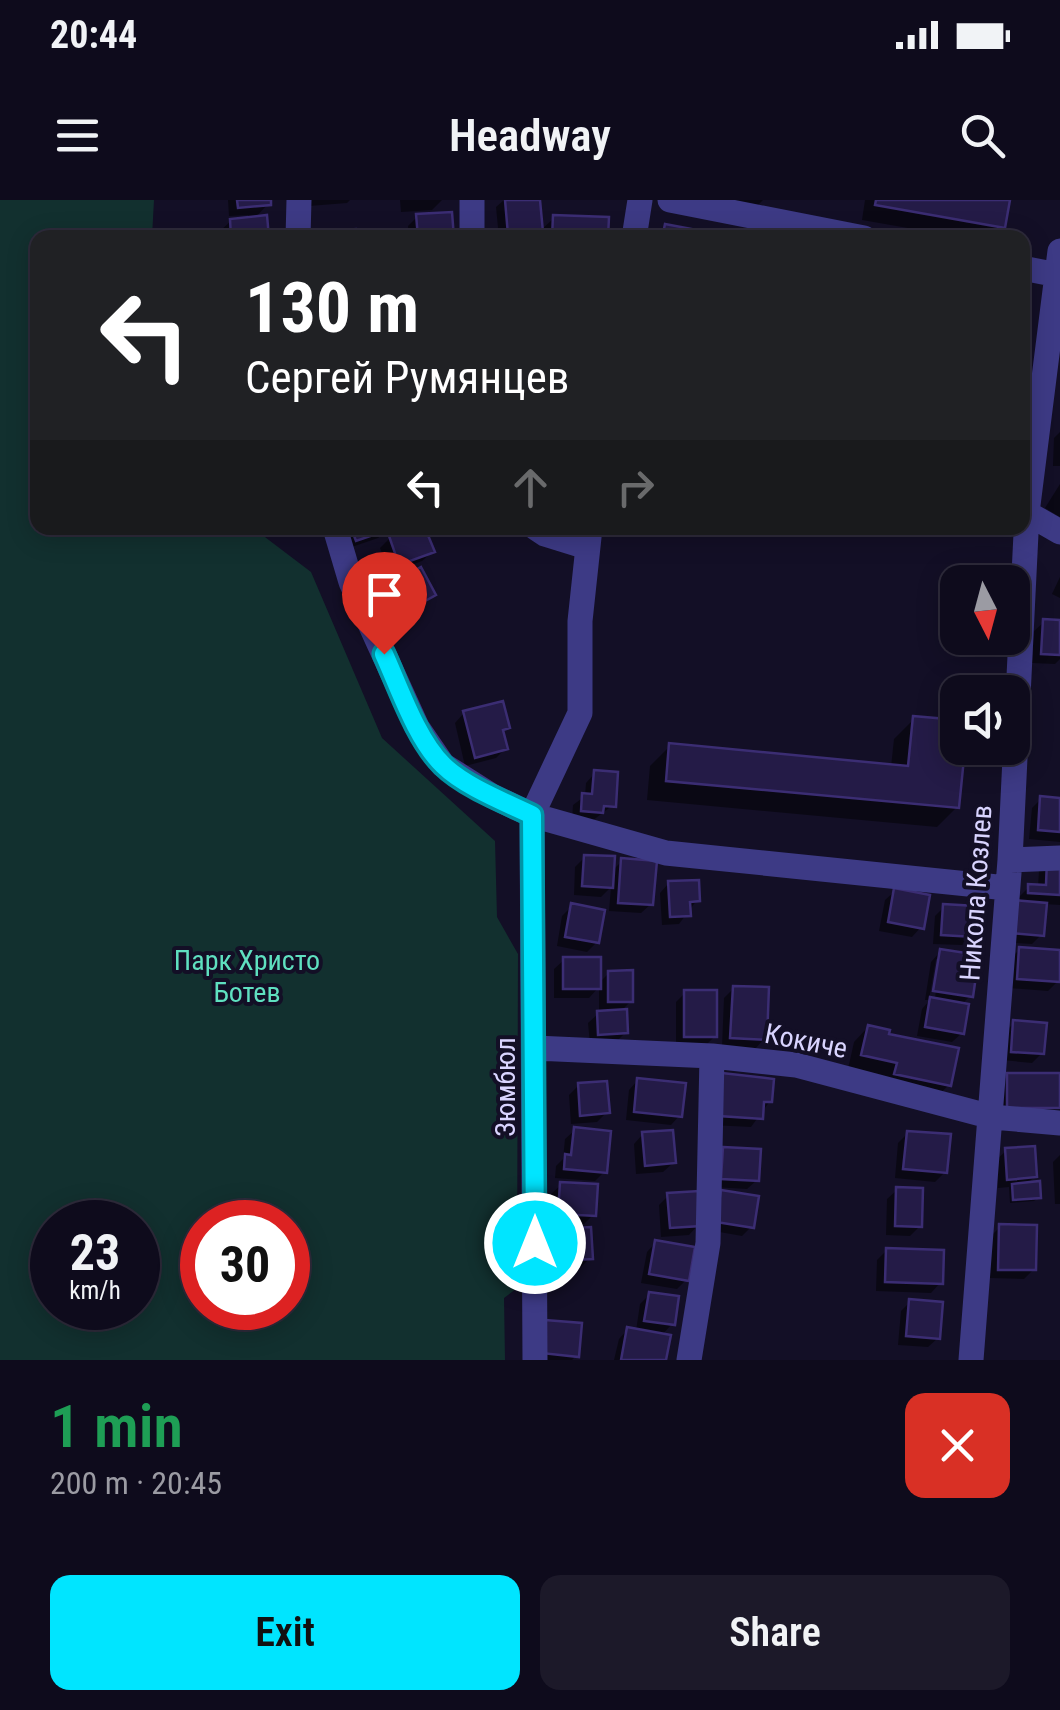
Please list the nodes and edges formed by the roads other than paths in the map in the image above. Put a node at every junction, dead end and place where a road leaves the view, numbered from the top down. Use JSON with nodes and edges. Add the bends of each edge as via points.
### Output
{"nodes":[{"id":1,"x":298,"y":200,"type":"edge"},
{"id":2,"x":472,"y":200,"type":"edge"},
{"id":3,"x":640,"y":200,"type":"edge"},
{"id":4,"x":670,"y":200,"type":"edge"},
{"id":5,"x":298,"y":230,"type":"edge"},
{"id":6,"x":472,"y":230,"type":"edge"},
{"id":7,"x":635,"y":230,"type":"edge"},
{"id":8,"x":823,"y":230,"type":"edge"},
{"id":9,"x":1059,"y":263,"type":"edge"},
{"id":10,"x":1030,"y":267,"type":"edge"},
{"id":11,"x":1030,"y":490,"type":"edge"},
{"id":12,"x":1030,"y":515,"type":"edge"},
{"id":13,"x":1060,"y":532,"type":"edge"},
{"id":14,"x":338,"y":535,"type":"edge"},
{"id":15,"x":559,"y":535,"type":"edge"},
{"id":16,"x":1026,"y":535,"type":"edge"},
{"id":17,"x":588,"y":537,"type":"edge"},
{"id":18,"x":532,"y":815,"type":"junction"},
{"id":19,"x":1060,"y":858,"type":"edge"},
{"id":20,"x":1010,"y":860,"type":"junction"},
{"id":21,"x":1007,"y":888,"type":"junction"},
{"id":22,"x":535,"y":1048,"type":"junction"},
{"id":23,"x":712,"y":1056,"type":"junction"},
{"id":24,"x":992,"y":1116,"type":"junction"},
{"id":25,"x":1060,"y":1123,"type":"edge"},
{"id":26,"x":535,"y":1360,"type":"edge"},
{"id":27,"x":689,"y":1360,"type":"edge"},
{"id":28,"x":971,"y":1360,"type":"edge"}],
"edges":[{"from":1,"to":5,"type":"street"},
{"from":2,"to":6,"type":"street"},
{"from":3,"to":7,"type":"street"},
{"from":4,"to":8,"type":"street"},
{"from":9,"to":10,"type":"street"},
{"from":9,"to":11,"type":"street","name":"Никола Козлев"},
{"from":12,"to":13,"type":"street"},
{"from":14,"to":18,"type":"street","via":[[351,582],[418,727],[443,765]]},
{"from":15,"to":17,"type":"street"},
{"from":16,"to":20,"type":"street","name":"Никола Козлев"},
{"from":17,"to":18,"type":"street","via":[[580,712]]},
{"from":18,"to":21,"type":"street","via":[[666,853]]},
{"from":18,"to":22,"type":"street","name":"Зюмбюл"},
{"from":19,"to":20,"type":"street"},
{"from":20,"to":21,"type":"street","name":"Никола Козлев"},
{"from":21,"to":24,"type":"street","name":"Никола Козлев"},
{"from":22,"to":23,"type":"street","name":"Кокиче"},
{"from":22,"to":26,"type":"street","name":"Зюмбюл"},
{"from":23,"to":24,"type":"street","name":"Кокиче","via":[[796,1065]]},
{"from":23,"to":27,"type":"street","via":[[708,1243]]},
{"from":24,"to":25,"type":"street","name":"Кокиче"},
{"from":24,"to":28,"type":"street","name":"Никола Козлев"}]}
